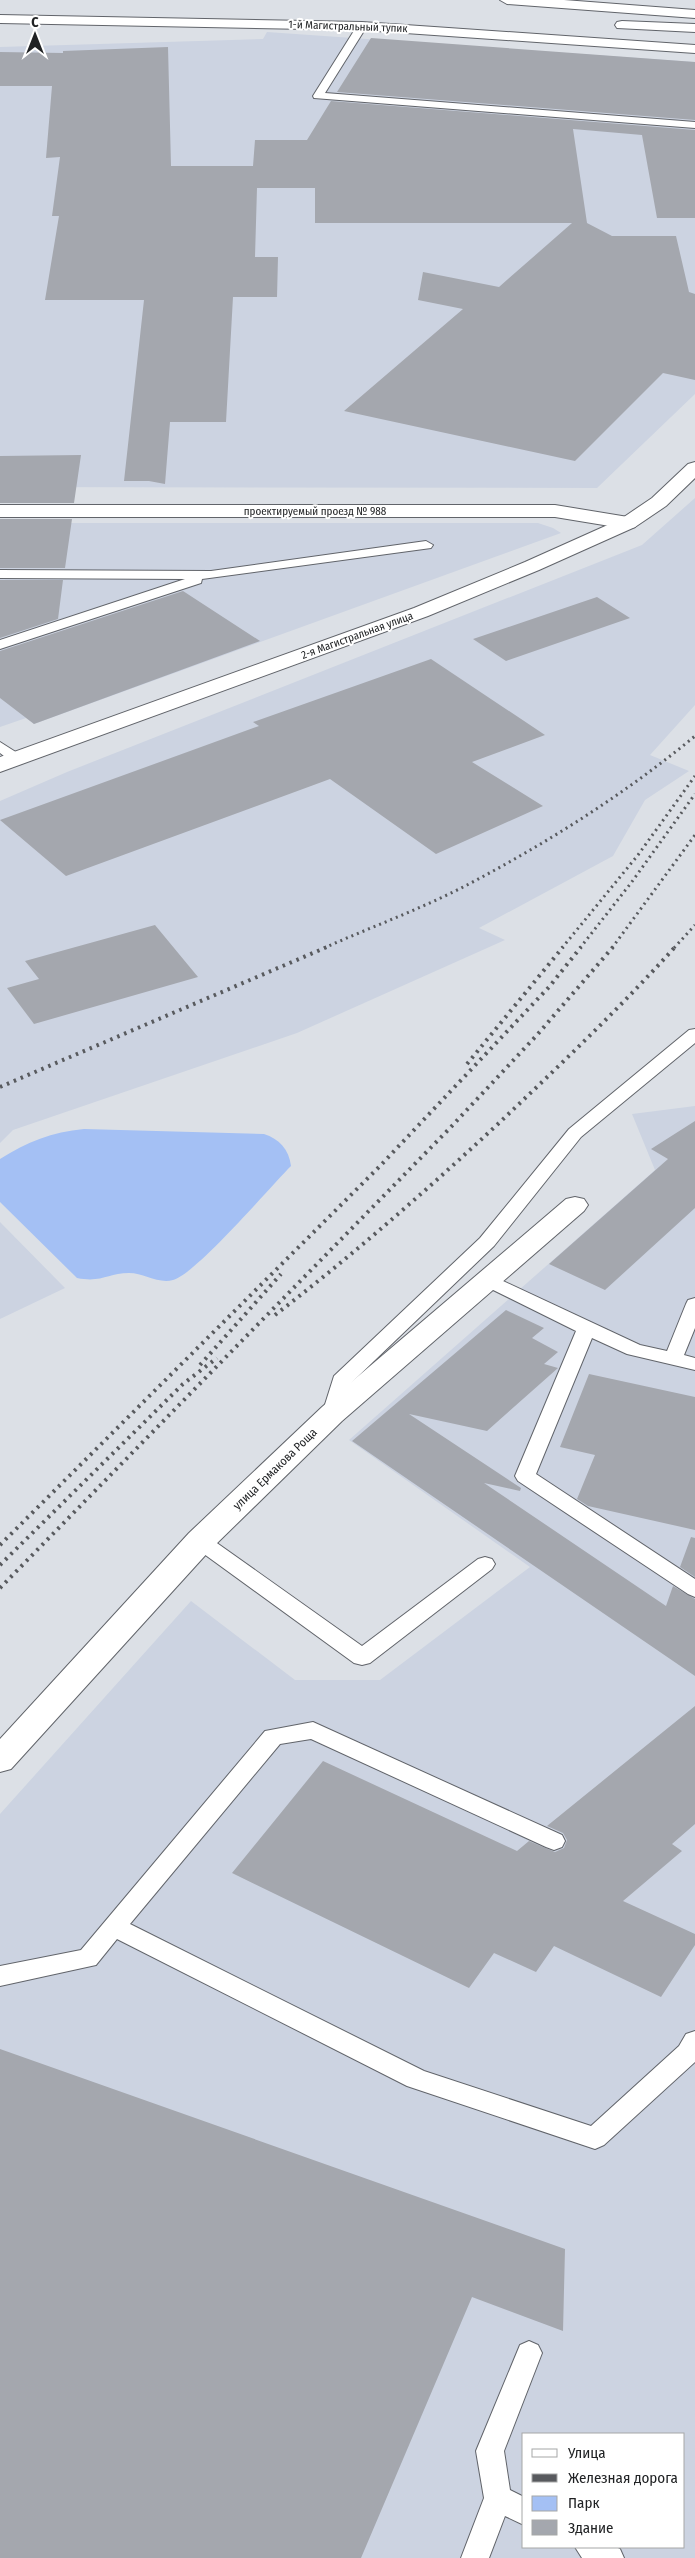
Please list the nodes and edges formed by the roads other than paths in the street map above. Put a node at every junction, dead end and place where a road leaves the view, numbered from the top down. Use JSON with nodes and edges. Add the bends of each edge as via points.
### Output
{"nodes":[{"id":1,"x":507,"y":0,"type":"edge"},
{"id":2,"x":0,"y":9,"type":"edge"},
{"id":3,"x":695,"y":14,"type":"edge"},
{"id":4,"x":0,"y":19,"type":"edge"},
{"id":5,"x":482,"y":20,"type":"dead end"},
{"id":6,"x":608,"y":25,"type":"dead end"},
{"id":7,"x":362,"y":26,"type":"junction"},
{"id":8,"x":695,"y":28,"type":"edge"},
{"id":9,"x":695,"y":49,"type":"edge"},
{"id":10,"x":695,"y":125,"type":"edge"},
{"id":11,"x":695,"y":468,"type":"edge"},
{"id":12,"x":0,"y":511,"type":"edge"},
{"id":13,"x":628,"y":523,"type":"junction"},
{"id":14,"x":426,"y":545,"type":"dead end"},
{"id":15,"x":0,"y":574,"type":"edge"},
{"id":16,"x":211,"y":575,"type":"junction"},
{"id":17,"x":0,"y":646,"type":"edge"},
{"id":18,"x":0,"y":746,"type":"edge"},
{"id":19,"x":9,"y":762,"type":"edge"},
{"id":20,"x":695,"y":1034,"type":"edge"},
{"id":21,"x":575,"y":1205,"type":"dead end"},
{"id":22,"x":488,"y":1280,"type":"junction"},
{"id":23,"x":695,"y":1304,"type":"edge"},
{"id":24,"x":587,"y":1328,"type":"junction"},
{"id":25,"x":673,"y":1359,"type":"junction"},
{"id":26,"x":695,"y":1364,"type":"edge"},
{"id":27,"x":332,"y":1414,"type":"junction"},
{"id":28,"x":200,"y":1541,"type":"junction"},
{"id":29,"x":485,"y":1564,"type":"dead end"},
{"id":30,"x":695,"y":1589,"type":"edge"},
{"id":31,"x":0,"y":1760,"type":"edge"},
{"id":32,"x":554,"y":1842,"type":"dead end"},
{"id":33,"x":114,"y":1927,"type":"junction"},
{"id":34,"x":0,"y":1976,"type":"edge"},
{"id":35,"x":695,"y":2042,"type":"edge"},
{"id":36,"x":529,"y":2353,"type":"dead end"},
{"id":37,"x":498,"y":2498,"type":"junction"},
{"id":38,"x":522,"y":2511,"type":"edge"},
{"id":39,"x":591,"y":2548,"type":"edge"},
{"id":40,"x":475,"y":2558,"type":"edge"},
{"id":41,"x":610,"y":2558,"type":"edge"}],
"edges":[{"from":1,"to":3,"type":"street"},
{"from":2,"to":5,"type":"street","via":[[194,9]]},
{"from":4,"to":7,"type":"street","name":"1-й Магистральный тупик"},
{"from":6,"to":8,"type":"street"},
{"from":7,"to":9,"type":"street","name":"1-й Магистральный тупик"},
{"from":7,"to":10,"type":"lane","via":[[318,96]]},
{"from":11,"to":13,"type":"street","name":"2-я Магистральная улица","via":[[658,502]]},
{"from":12,"to":13,"type":"street","name":"проектируемый проезд № 988","via":[[555,511]]},
{"from":13,"to":19,"type":"street","name":"2-я Магистральная улица","via":[[421,612]]},
{"from":14,"to":16,"type":"lane"},
{"from":15,"to":16,"type":"lane"},
{"from":16,"to":17,"type":"lane"},
{"from":18,"to":19,"type":"lane"},
{"from":20,"to":27,"type":"lane","via":[[575,1132],[488,1242],[341,1381]]},
{"from":21,"to":22,"type":"street","name":"улица Ермакова Роща"},
{"from":22,"to":24,"type":"lane"},
{"from":22,"to":27,"type":"street","name":"улица Ермакова Роща"},
{"from":23,"to":25,"type":"lane"},
{"from":24,"to":25,"type":"lane","via":[[634,1350]]},
{"from":24,"to":30,"type":"lane","via":[[525,1476]]},
{"from":25,"to":26,"type":"lane"},
{"from":27,"to":28,"type":"street","name":"улица Ермакова Роща"},
{"from":28,"to":29,"type":"lane","via":[[362,1657]]},
{"from":28,"to":31,"type":"street","name":"улица Ермакова Роща"},
{"from":32,"to":33,"type":"lane","via":[[313,1730],[273,1737]]},
{"from":33,"to":34,"type":"lane","via":[[88,1958]]},
{"from":33,"to":35,"type":"lane","via":[[416,2079],[596,2138],[688,2053]]},
{"from":36,"to":37,"type":"lane","via":[[490,2450]]},
{"from":37,"to":38,"type":"lane"},
{"from":37,"to":40,"type":"lane"},
{"from":39,"to":41,"type":"lane"}]}
